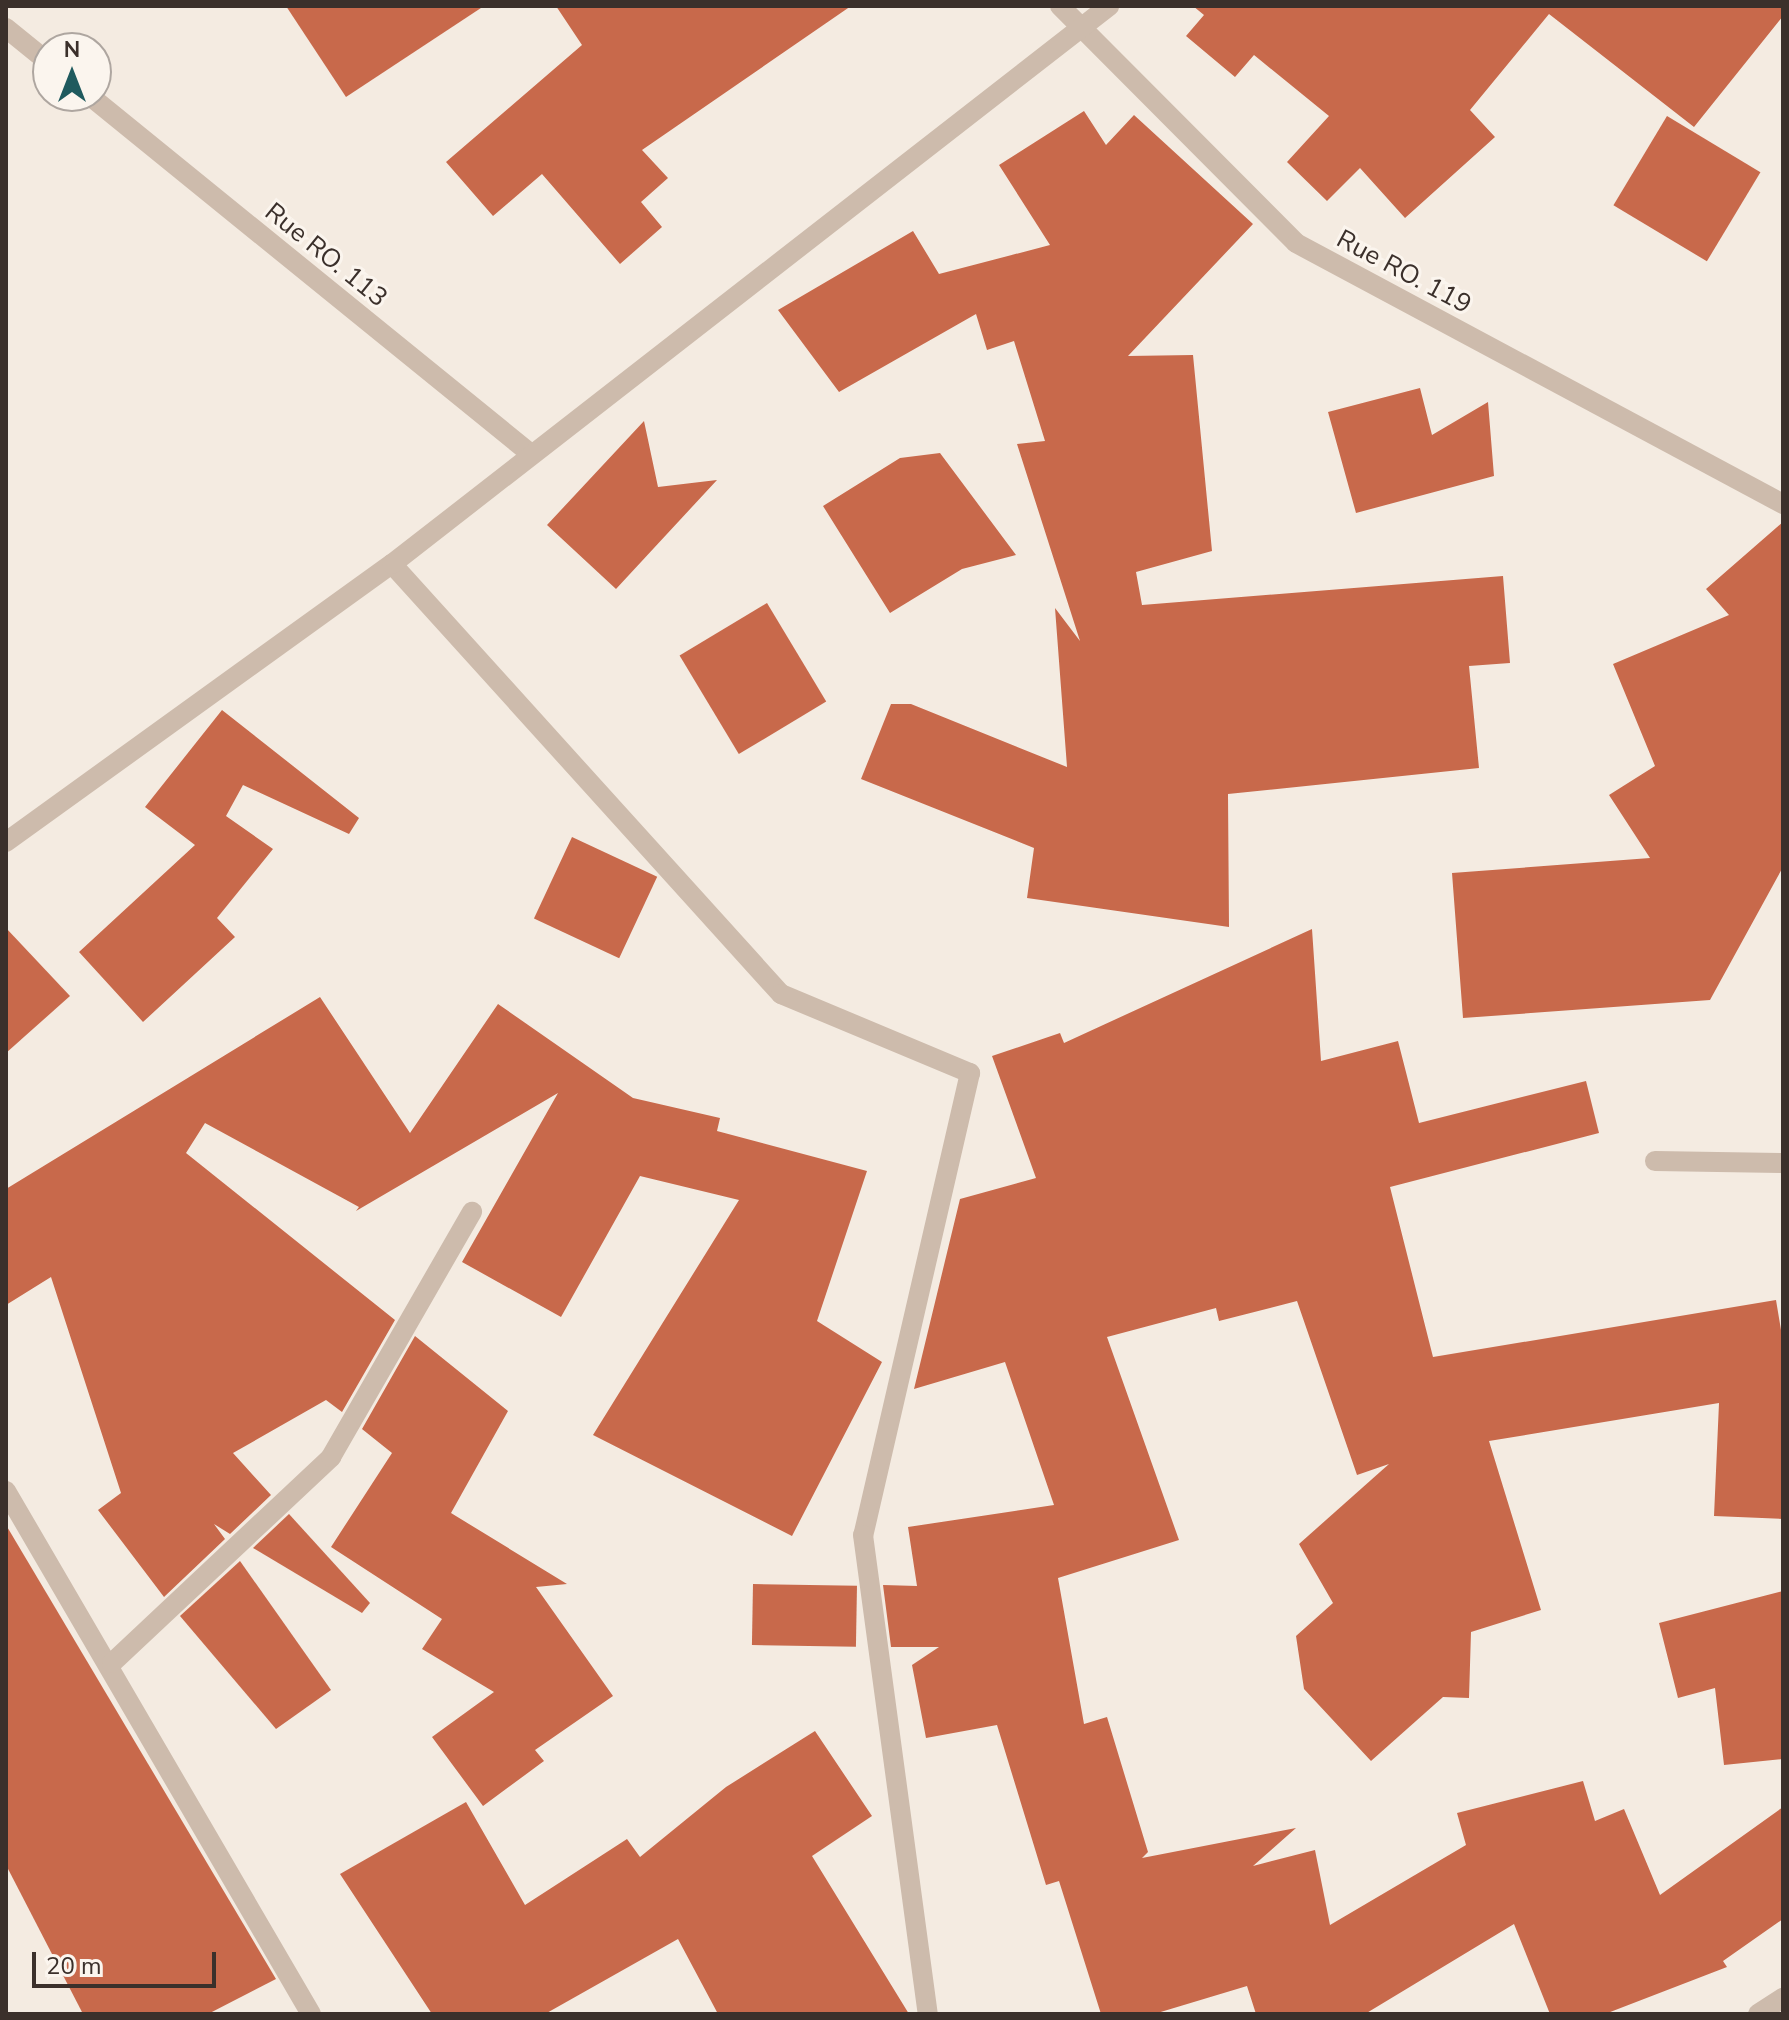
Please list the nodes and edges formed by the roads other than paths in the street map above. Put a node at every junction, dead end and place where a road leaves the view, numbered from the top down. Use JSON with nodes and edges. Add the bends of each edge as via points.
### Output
{"nodes":[{"id":1,"x":1060,"y":6,"type":"edge"},
{"id":2,"x":1109,"y":6,"type":"edge"},
{"id":3,"x":6,"y":28,"type":"edge"},
{"id":4,"x":1083,"y":31,"type":"junction"},
{"id":5,"x":32,"y":49,"type":"edge"},
{"id":6,"x":110,"y":112,"type":"edge"},
{"id":7,"x":531,"y":454,"type":"junction"},
{"id":8,"x":1783,"y":504,"type":"edge"},
{"id":9,"x":392,"y":564,"type":"junction"},
{"id":10,"x":6,"y":842,"type":"edge"},
{"id":11,"x":1655,"y":1161,"type":"dead end"},
{"id":12,"x":1783,"y":1163,"type":"edge"},
{"id":13,"x":472,"y":1212,"type":"dead end"},
{"id":14,"x":6,"y":1491,"type":"edge"},
{"id":15,"x":112,"y":1663,"type":"junction"},
{"id":16,"x":1783,"y":1998,"type":"edge"},
{"id":17,"x":311,"y":2014,"type":"edge"},
{"id":18,"x":928,"y":2014,"type":"edge"},
{"id":19,"x":1758,"y":2014,"type":"edge"}],
"edges":[{"from":1,"to":4,"type":"street","name":"Rue RO. 119"},
{"from":2,"to":4,"type":"street"},
{"from":3,"to":5,"type":"street"},
{"from":4,"to":7,"type":"street"},
{"from":4,"to":8,"type":"street","name":"Rue RO. 119","via":[[1296,243]]},
{"from":6,"to":7,"type":"street","name":"Rue RO. 113"},
{"from":7,"to":9,"type":"street"},
{"from":9,"to":10,"type":"street"},
{"from":9,"to":18,"type":"street","via":[[781,994],[970,1073],[863,1535]]},
{"from":11,"to":12,"type":"street"},
{"from":13,"to":15,"type":"street","via":[[331,1457]]},
{"from":14,"to":15,"type":"street"},
{"from":15,"to":17,"type":"street"},
{"from":16,"to":19,"type":"street"}]}
